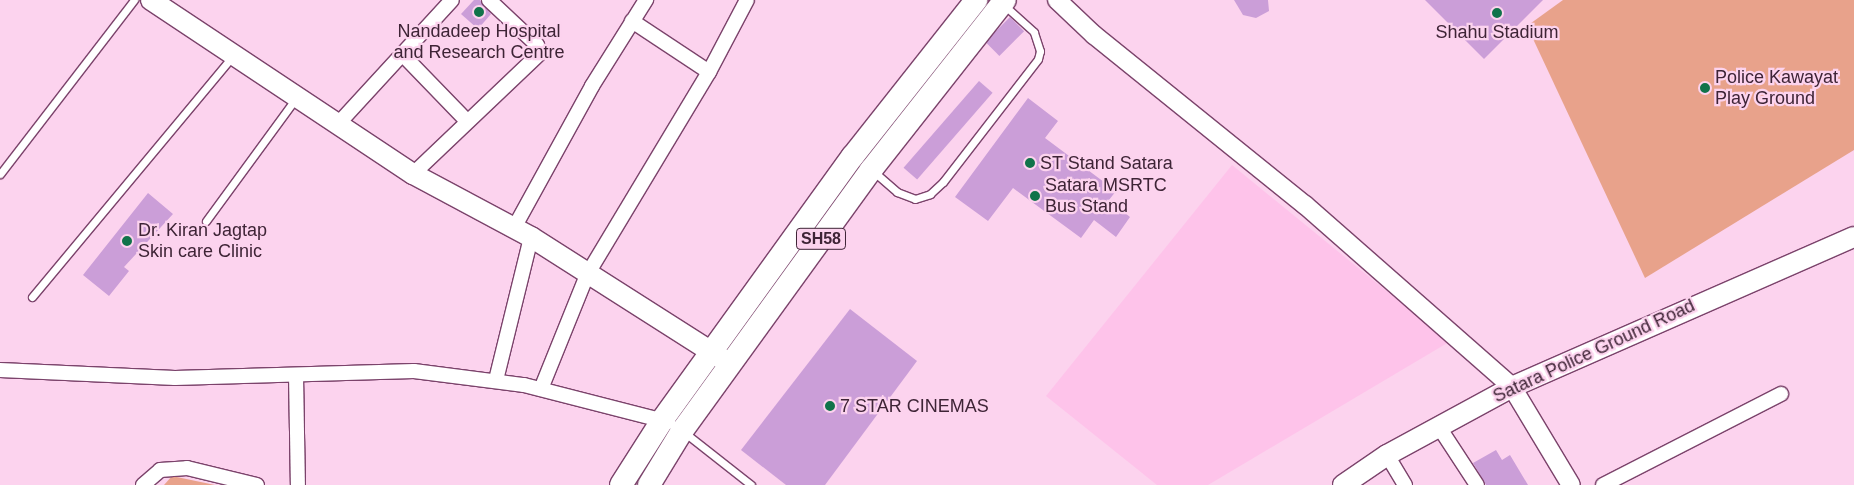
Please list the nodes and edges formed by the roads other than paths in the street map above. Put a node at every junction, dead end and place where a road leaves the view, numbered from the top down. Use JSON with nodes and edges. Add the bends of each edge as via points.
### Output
{"nodes":[{"id":1,"x":134,"y":0,"type":"edge"},
{"id":2,"x":151,"y":0,"type":"edge"},
{"id":3,"x":452,"y":0,"type":"edge"},
{"id":4,"x":489,"y":0,"type":"edge"},
{"id":5,"x":646,"y":0,"type":"edge"},
{"id":6,"x":747,"y":0,"type":"edge"},
{"id":7,"x":976,"y":0,"type":"edge"},
{"id":8,"x":1057,"y":0,"type":"edge"},
{"id":9,"x":1001,"y":1,"type":"edge"},
{"id":10,"x":632,"y":21,"type":"junction"},
{"id":11,"x":234,"y":55,"type":"junction"},
{"id":12,"x":404,"y":55,"type":"junction"},
{"id":13,"x":708,"y":72,"type":"junction"},
{"id":14,"x":296,"y":98,"type":"junction"},
{"id":15,"x":467,"y":121,"type":"junction"},
{"id":16,"x":338,"y":124,"type":"junction"},
{"id":17,"x":862,"y":163,"type":"junction"},
{"id":18,"x":0,"y":174,"type":"edge"},
{"id":19,"x":413,"y":174,"type":"junction"},
{"id":20,"x":206,"y":221,"type":"dead end"},
{"id":21,"x":523,"y":233,"type":"junction"},
{"id":22,"x":1854,"y":237,"type":"edge"},
{"id":23,"x":587,"y":275,"type":"junction"},
{"id":24,"x":32,"y":297,"type":"dead end"},
{"id":25,"x":711,"y":351,"type":"junction"},
{"id":26,"x":731,"y":365,"type":"junction"},
{"id":27,"x":0,"y":370,"type":"edge"},
{"id":28,"x":296,"y":375,"type":"junction"},
{"id":29,"x":496,"y":380,"type":"junction"},
{"id":30,"x":1512,"y":386,"type":"junction"},
{"id":31,"x":540,"y":389,"type":"junction"},
{"id":32,"x":1781,"y":394,"type":"dead end"},
{"id":33,"x":663,"y":419,"type":"junction"},
{"id":34,"x":1439,"y":427,"type":"junction"},
{"id":35,"x":682,"y":431,"type":"junction"},
{"id":36,"x":1387,"y":455,"type":"junction"},
{"id":37,"x":143,"y":485,"type":"edge"},
{"id":38,"x":257,"y":485,"type":"edge"},
{"id":39,"x":298,"y":485,"type":"edge"},
{"id":40,"x":621,"y":485,"type":"edge"},
{"id":41,"x":649,"y":485,"type":"edge"},
{"id":42,"x":751,"y":485,"type":"edge"},
{"id":43,"x":1343,"y":485,"type":"edge"},
{"id":44,"x":1405,"y":485,"type":"edge"},
{"id":45,"x":1478,"y":485,"type":"edge"},
{"id":46,"x":1571,"y":485,"type":"edge"},
{"id":47,"x":1603,"y":485,"type":"edge"}],
"edges":[{"from":1,"to":18,"type":"lane"},
{"from":2,"to":11,"type":"main road"},
{"from":3,"to":12,"type":"street"},
{"from":4,"to":15,"type":"street","via":[[537,45],[540,54]]},
{"from":5,"to":10,"type":"street"},
{"from":6,"to":13,"type":"street"},
{"from":7,"to":17,"type":"main road","name":"SH58","number":"SH58"},
{"from":8,"to":30,"type":"street","via":[[1094,35],[1305,205]]},
{"from":9,"to":17,"type":"main road","name":"SH58","number":"SH58"},
{"from":9,"to":17,"type":"lane","via":[[1034,32],[1040,51],[1038,59],[944,182],[930,194],[915,198],[897,192]]},
{"from":10,"to":13,"type":"street"},
{"from":10,"to":21,"type":"street"},
{"from":11,"to":14,"type":"main road"},
{"from":11,"to":24,"type":"lane"},
{"from":12,"to":15,"type":"street"},
{"from":12,"to":16,"type":"street"},
{"from":13,"to":23,"type":"street"},
{"from":14,"to":16,"type":"main road"},
{"from":14,"to":20,"type":"lane"},
{"from":15,"to":19,"type":"street"},
{"from":16,"to":19,"type":"main road"},
{"from":17,"to":25,"type":"main road","name":"SH58","number":"SH58"},
{"from":17,"to":26,"type":"main road","name":"SH58","number":"SH58"},
{"from":19,"to":21,"type":"main road"},
{"from":21,"to":23,"type":"main road"},
{"from":21,"to":29,"type":"street"},
{"from":22,"to":30,"type":"main road","name":"Satara Police Ground Road"},
{"from":23,"to":25,"type":"main road"},
{"from":23,"to":31,"type":"street"},
{"from":25,"to":26,"type":"main road"},
{"from":25,"to":33,"type":"main road","name":"SH58","number":"SH58"},
{"from":26,"to":35,"type":"main road","name":"SH58","number":"SH58"},
{"from":27,"to":28,"type":"street","via":[[176,378]]},
{"from":28,"to":29,"type":"street","via":[[414,371]]},
{"from":28,"to":39,"type":"street"},
{"from":29,"to":31,"type":"street"},
{"from":30,"to":34,"type":"main road","name":"Satara Police Ground Road"},
{"from":30,"to":46,"type":"street"},
{"from":31,"to":33,"type":"street"},
{"from":32,"to":47,"type":"street"},
{"from":33,"to":35,"type":"street"},
{"from":33,"to":40,"type":"main road","name":"SH58","number":"SH58"},
{"from":34,"to":36,"type":"main road","name":"Satara Police Ground Road"},
{"from":34,"to":45,"type":"street"},
{"from":35,"to":41,"type":"main road","name":"SH58","number":"SH58"},
{"from":35,"to":42,"type":"lane"},
{"from":36,"to":43,"type":"main road","name":"Satara Police Ground Road"},
{"from":36,"to":44,"type":"street"},
{"from":37,"to":38,"type":"street","via":[[160,470],[187,468]]}]}
